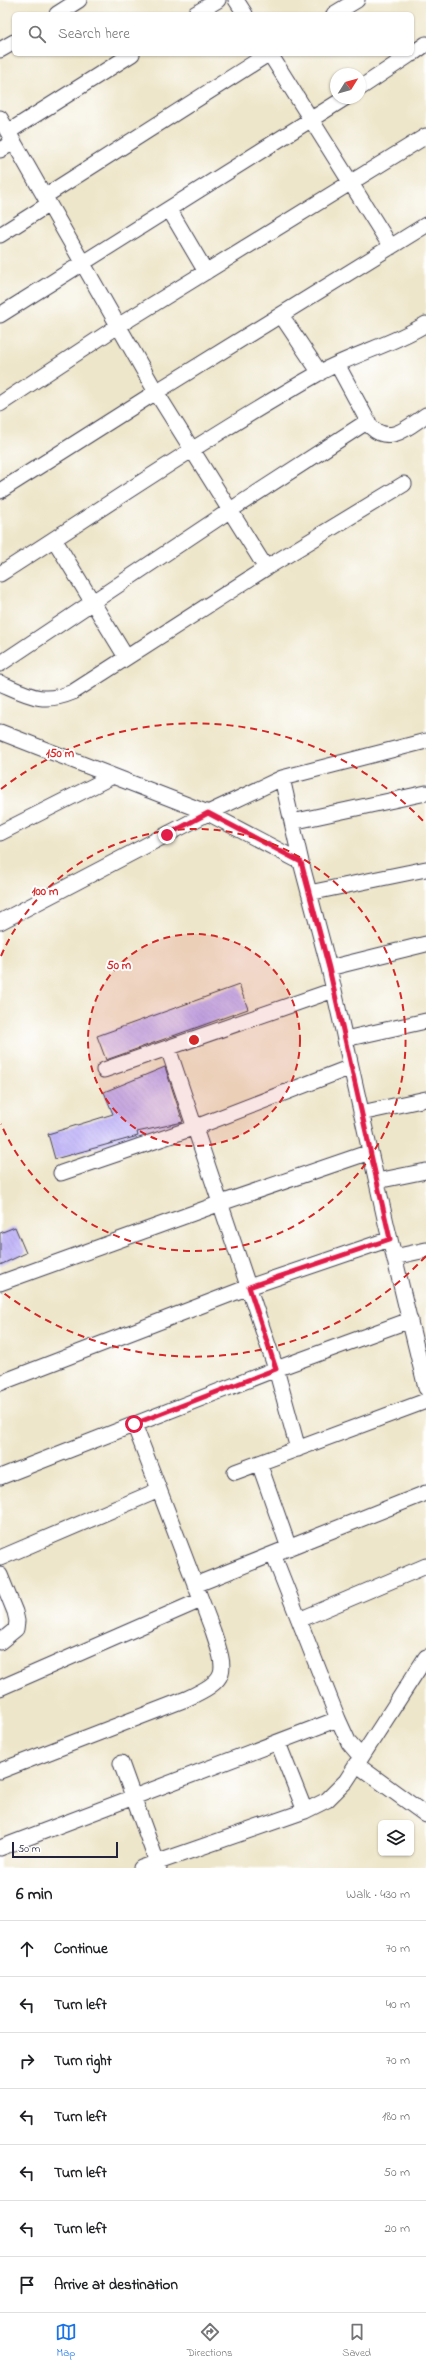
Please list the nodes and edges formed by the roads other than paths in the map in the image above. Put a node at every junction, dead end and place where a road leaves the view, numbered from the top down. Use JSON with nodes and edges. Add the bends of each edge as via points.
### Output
{"nodes":[{"id":1,"x":79,"y":0,"type":"edge"},
{"id":2,"x":218,"y":0,"type":"edge"},
{"id":3,"x":236,"y":0,"type":"edge"},
{"id":4,"x":357,"y":0,"type":"edge"},
{"id":5,"x":60,"y":12,"type":"edge"},
{"id":6,"x":198,"y":12,"type":"edge"},
{"id":7,"x":243,"y":12,"type":"edge"},
{"id":8,"x":337,"y":12,"type":"edge"},
{"id":9,"x":12,"y":43,"type":"edge"},
{"id":10,"x":426,"y":44,"type":"edge"},
{"id":11,"x":0,"y":50,"type":"edge"},
{"id":12,"x":414,"y":53,"type":"edge"},
{"id":13,"x":129,"y":56,"type":"edge"},
{"id":14,"x":266,"y":56,"type":"edge"},
{"id":15,"x":270,"y":56,"type":"edge"},
{"id":16,"x":409,"y":56,"type":"edge"},
{"id":17,"x":366,"y":84,"type":"edge"},
{"id":18,"x":336,"y":104,"type":"edge"},
{"id":19,"x":0,"y":118,"type":"edge"},
{"id":20,"x":312,"y":120,"type":"junction"},
{"id":21,"x":426,"y":136,"type":"edge"},
{"id":22,"x":11,"y":137,"type":"junction"},
{"id":23,"x":0,"y":150,"type":"edge"},
{"id":24,"x":351,"y":182,"type":"junction"},
{"id":25,"x":47,"y":200,"type":"junction"},
{"id":26,"x":169,"y":208,"type":"junction"},
{"id":27,"x":426,"y":225,"type":"edge"},
{"id":28,"x":0,"y":235,"type":"edge"},
{"id":29,"x":391,"y":246,"type":"junction"},
{"id":30,"x":82,"y":263,"type":"junction"},
{"id":31,"x":206,"y":272,"type":"junction"},
{"id":32,"x":0,"y":315,"type":"edge"},
{"id":33,"x":281,"y":315,"type":"junction"},
{"id":34,"x":426,"y":324,"type":"edge"},
{"id":35,"x":118,"y":326,"type":"junction"},
{"id":36,"x":337,"y":364,"type":"junction"},
{"id":37,"x":320,"y":373,"type":"junction"},
{"id":38,"x":156,"y":392,"type":"junction"},
{"id":39,"x":0,"y":404,"type":"edge"},
{"id":40,"x":426,"y":415,"type":"edge"},
{"id":41,"x":368,"y":421,"type":"junction"},
{"id":42,"x":192,"y":451,"type":"junction"},
{"id":43,"x":404,"y":484,"type":"dead end"},
{"id":44,"x":0,"y":491,"type":"edge"},
{"id":45,"x":229,"y":511,"type":"junction"},
{"id":46,"x":54,"y":539,"type":"junction"},
{"id":47,"x":266,"y":568,"type":"junction"},
{"id":48,"x":0,"y":574,"type":"edge"},
{"id":49,"x":93,"y":602,"type":"junction"},
{"id":50,"x":126,"y":657,"type":"junction"},
{"id":51,"x":0,"y":664,"type":"edge"},
{"id":52,"x":0,"y":667,"type":"edge"},
{"id":53,"x":0,"y":683,"type":"edge"},
{"id":54,"x":15,"y":689,"type":"junction"},
{"id":55,"x":0,"y":732,"type":"edge"},
{"id":56,"x":426,"y":741,"type":"edge"},
{"id":57,"x":113,"y":776,"type":"junction"},
{"id":58,"x":282,"y":778,"type":"junction"},
{"id":59,"x":426,"y":792,"type":"edge"},
{"id":60,"x":208,"y":813,"type":"junction"},
{"id":61,"x":292,"y":822,"type":"junction"},
{"id":62,"x":0,"y":833,"type":"edge"},
{"id":63,"x":301,"y":862,"type":"junction"},
{"id":64,"x":426,"y":869,"type":"edge"},
{"id":65,"x":309,"y":894,"type":"junction"},
{"id":66,"x":0,"y":922,"type":"edge"},
{"id":67,"x":426,"y":944,"type":"edge"},
{"id":68,"x":329,"y":968,"type":"junction"},
{"id":69,"x":334,"y":990,"type":"junction"},
{"id":70,"x":426,"y":1022,"type":"edge"},
{"id":71,"x":345,"y":1039,"type":"junction"},
{"id":72,"x":168,"y":1048,"type":"junction"},
{"id":73,"x":351,"y":1067,"type":"junction"},
{"id":74,"x":104,"y":1070,"type":"dead end"},
{"id":75,"x":426,"y":1099,"type":"edge"},
{"id":76,"x":361,"y":1113,"type":"junction"},
{"id":77,"x":196,"y":1127,"type":"junction"},
{"id":78,"x":370,"y":1152,"type":"junction"},
{"id":79,"x":426,"y":1171,"type":"edge"},
{"id":80,"x":62,"y":1173,"type":"dead end"},
{"id":81,"x":377,"y":1181,"type":"junction"},
{"id":82,"x":221,"y":1203,"type":"junction"},
{"id":83,"x":390,"y":1239,"type":"junction"},
{"id":84,"x":426,"y":1250,"type":"edge"},
{"id":85,"x":394,"y":1257,"type":"junction"},
{"id":86,"x":0,"y":1283,"type":"edge"},
{"id":87,"x":249,"y":1287,"type":"junction"},
{"id":88,"x":410,"y":1320,"type":"junction"},
{"id":89,"x":420,"y":1334,"type":"edge"},
{"id":90,"x":276,"y":1369,"type":"junction"},
{"id":91,"x":0,"y":1383,"type":"edge"},
{"id":92,"x":426,"y":1388,"type":"edge"},
{"id":93,"x":426,"y":1401,"type":"edge"},
{"id":94,"x":134,"y":1424,"type":"junction"},
{"id":95,"x":298,"y":1448,"type":"junction"},
{"id":96,"x":260,"y":1463,"type":"junction"},
{"id":97,"x":235,"y":1472,"type":"dead end"},
{"id":98,"x":0,"y":1477,"type":"edge"},
{"id":99,"x":159,"y":1490,"type":"junction"},
{"id":100,"x":426,"y":1493,"type":"edge"},
{"id":101,"x":288,"y":1548,"type":"junction"},
{"id":102,"x":273,"y":1554,"type":"junction"},
{"id":103,"x":0,"y":1558,"type":"edge"},
{"id":104,"x":426,"y":1566,"type":"edge"},
{"id":105,"x":0,"y":1575,"type":"edge"},
{"id":106,"x":195,"y":1585,"type":"junction"},
{"id":107,"x":201,"y":1600,"type":"junction"},
{"id":108,"x":299,"y":1620,"type":"junction"},
{"id":109,"x":0,"y":1642,"type":"edge"},
{"id":110,"x":426,"y":1657,"type":"edge"},
{"id":111,"x":0,"y":1688,"type":"edge"},
{"id":112,"x":338,"y":1719,"type":"junction"},
{"id":113,"x":278,"y":1742,"type":"junction"},
{"id":114,"x":359,"y":1761,"type":"junction"},
{"id":115,"x":121,"y":1764,"type":"dead end"},
{"id":116,"x":0,"y":1770,"type":"edge"},
{"id":117,"x":134,"y":1799,"type":"junction"},
{"id":118,"x":305,"y":1811,"type":"junction"},
{"id":119,"x":426,"y":1815,"type":"edge"},
{"id":120,"x":0,"y":1848,"type":"edge"},
{"id":121,"x":158,"y":1865,"type":"edge"},
{"id":122,"x":141,"y":1868,"type":"edge"}],
"edges":[{"from":1,"to":5,"type":"street"},
{"from":2,"to":6,"type":"street"},
{"from":3,"to":7,"type":"street"},
{"from":4,"to":8,"type":"street"},
{"from":9,"to":11,"type":"street"},
{"from":10,"to":12,"type":"street"},
{"from":13,"to":22,"type":"street"},
{"from":14,"to":25,"type":"street"},
{"from":15,"to":20,"type":"street"},
{"from":16,"to":17,"type":"street"},
{"from":18,"to":20,"type":"street"},
{"from":19,"to":22,"type":"street"},
{"from":20,"to":24,"type":"street"},
{"from":20,"to":26,"type":"street"},
{"from":21,"to":24,"type":"street"},
{"from":22,"to":23,"type":"street"},
{"from":22,"to":25,"type":"street"},
{"from":24,"to":29,"type":"street"},
{"from":24,"to":31,"type":"street"},
{"from":25,"to":28,"type":"street"},
{"from":25,"to":30,"type":"street"},
{"from":26,"to":30,"type":"street"},
{"from":26,"to":31,"type":"street"},
{"from":27,"to":29,"type":"street"},
{"from":29,"to":33,"type":"street"},
{"from":30,"to":32,"type":"street"},
{"from":30,"to":35,"type":"street"},
{"from":31,"to":35,"type":"street"},
{"from":33,"to":37,"type":"street"},
{"from":33,"to":38,"type":"street"},
{"from":34,"to":36,"type":"street","via":[[396,340]]},
{"from":35,"to":38,"type":"street"},
{"from":35,"to":39,"type":"street"},
{"from":36,"to":37,"type":"street"},
{"from":36,"to":41,"type":"street"},
{"from":37,"to":42,"type":"street"},
{"from":38,"to":42,"type":"street"},
{"from":38,"to":44,"type":"street"},
{"from":40,"to":41,"type":"street","via":[[386,436],[378,434]]},
{"from":41,"to":45,"type":"street"},
{"from":42,"to":45,"type":"street"},
{"from":42,"to":46,"type":"street"},
{"from":43,"to":47,"type":"street"},
{"from":45,"to":47,"type":"street"},
{"from":45,"to":49,"type":"street"},
{"from":46,"to":48,"type":"street"},
{"from":46,"to":49,"type":"street"},
{"from":47,"to":50,"type":"street"},
{"from":49,"to":50,"type":"street"},
{"from":49,"to":51,"type":"street"},
{"from":50,"to":54,"type":"street","via":[[73,692],[58,698],[35,698]]},
{"from":52,"to":54,"type":"street"},
{"from":53,"to":54,"type":"street"},
{"from":55,"to":57,"type":"street"},
{"from":56,"to":58,"type":"street"},
{"from":57,"to":60,"type":"street"},
{"from":57,"to":62,"type":"street"},
{"from":58,"to":60,"type":"street"},
{"from":58,"to":61,"type":"street"},
{"from":59,"to":61,"type":"street"},
{"from":60,"to":63,"type":"street"},
{"from":60,"to":66,"type":"street"},
{"from":61,"to":63,"type":"street"},
{"from":63,"to":65,"type":"street"},
{"from":64,"to":65,"type":"street"},
{"from":65,"to":68,"type":"street"},
{"from":67,"to":68,"type":"street"},
{"from":68,"to":69,"type":"street"},
{"from":69,"to":71,"type":"street"},
{"from":69,"to":72,"type":"street"},
{"from":70,"to":71,"type":"street"},
{"from":71,"to":73,"type":"street"},
{"from":72,"to":74,"type":"street"},
{"from":72,"to":77,"type":"street"},
{"from":73,"to":76,"type":"street"},
{"from":73,"to":77,"type":"street"},
{"from":75,"to":76,"type":"street"},
{"from":76,"to":78,"type":"street"},
{"from":77,"to":80,"type":"street"},
{"from":77,"to":82,"type":"street"},
{"from":78,"to":81,"type":"street"},
{"from":78,"to":82,"type":"street"},
{"from":79,"to":81,"type":"street"},
{"from":81,"to":83,"type":"street"},
{"from":82,"to":86,"type":"street"},
{"from":82,"to":87,"type":"street"},
{"from":83,"to":85,"type":"street"},
{"from":83,"to":87,"type":"street"},
{"from":84,"to":85,"type":"street"},
{"from":85,"to":88,"type":"street"},
{"from":87,"to":90,"type":"street"},
{"from":87,"to":91,"type":"street"},
{"from":88,"to":89,"type":"street"},
{"from":88,"to":90,"type":"street"},
{"from":89,"to":92,"type":"street"},
{"from":90,"to":94,"type":"street"},
{"from":90,"to":95,"type":"street"},
{"from":93,"to":95,"type":"street"},
{"from":94,"to":98,"type":"street"},
{"from":94,"to":99,"type":"street"},
{"from":95,"to":96,"type":"street"},
{"from":96,"to":97,"type":"street"},
{"from":96,"to":101,"type":"street"},
{"from":99,"to":103,"type":"street"},
{"from":99,"to":106,"type":"street"},
{"from":100,"to":101,"type":"street"},
{"from":101,"to":102,"type":"street"},
{"from":102,"to":106,"type":"street"},
{"from":102,"to":108,"type":"street"},
{"from":104,"to":108,"type":"street"},
{"from":105,"to":109,"type":"street","via":[[17,1621],[16,1629]]},
{"from":106,"to":107,"type":"street"},
{"from":107,"to":111,"type":"street"},
{"from":107,"to":116,"type":"street","via":[[223,1664],[218,1680],[186,1699]]},
{"from":108,"to":112,"type":"street"},
{"from":110,"to":114,"type":"street"},
{"from":112,"to":113,"type":"street"},
{"from":112,"to":114,"type":"street"},
{"from":113,"to":117,"type":"street"},
{"from":113,"to":118,"type":"street"},
{"from":114,"to":118,"type":"street","via":[[346,1781],[327,1800]]},
{"from":114,"to":119,"type":"street"},
{"from":115,"to":117,"type":"street"},
{"from":117,"to":120,"type":"street"},
{"from":117,"to":121,"type":"street"},
{"from":118,"to":121,"type":"street"},
{"from":121,"to":122,"type":"street"}]}
